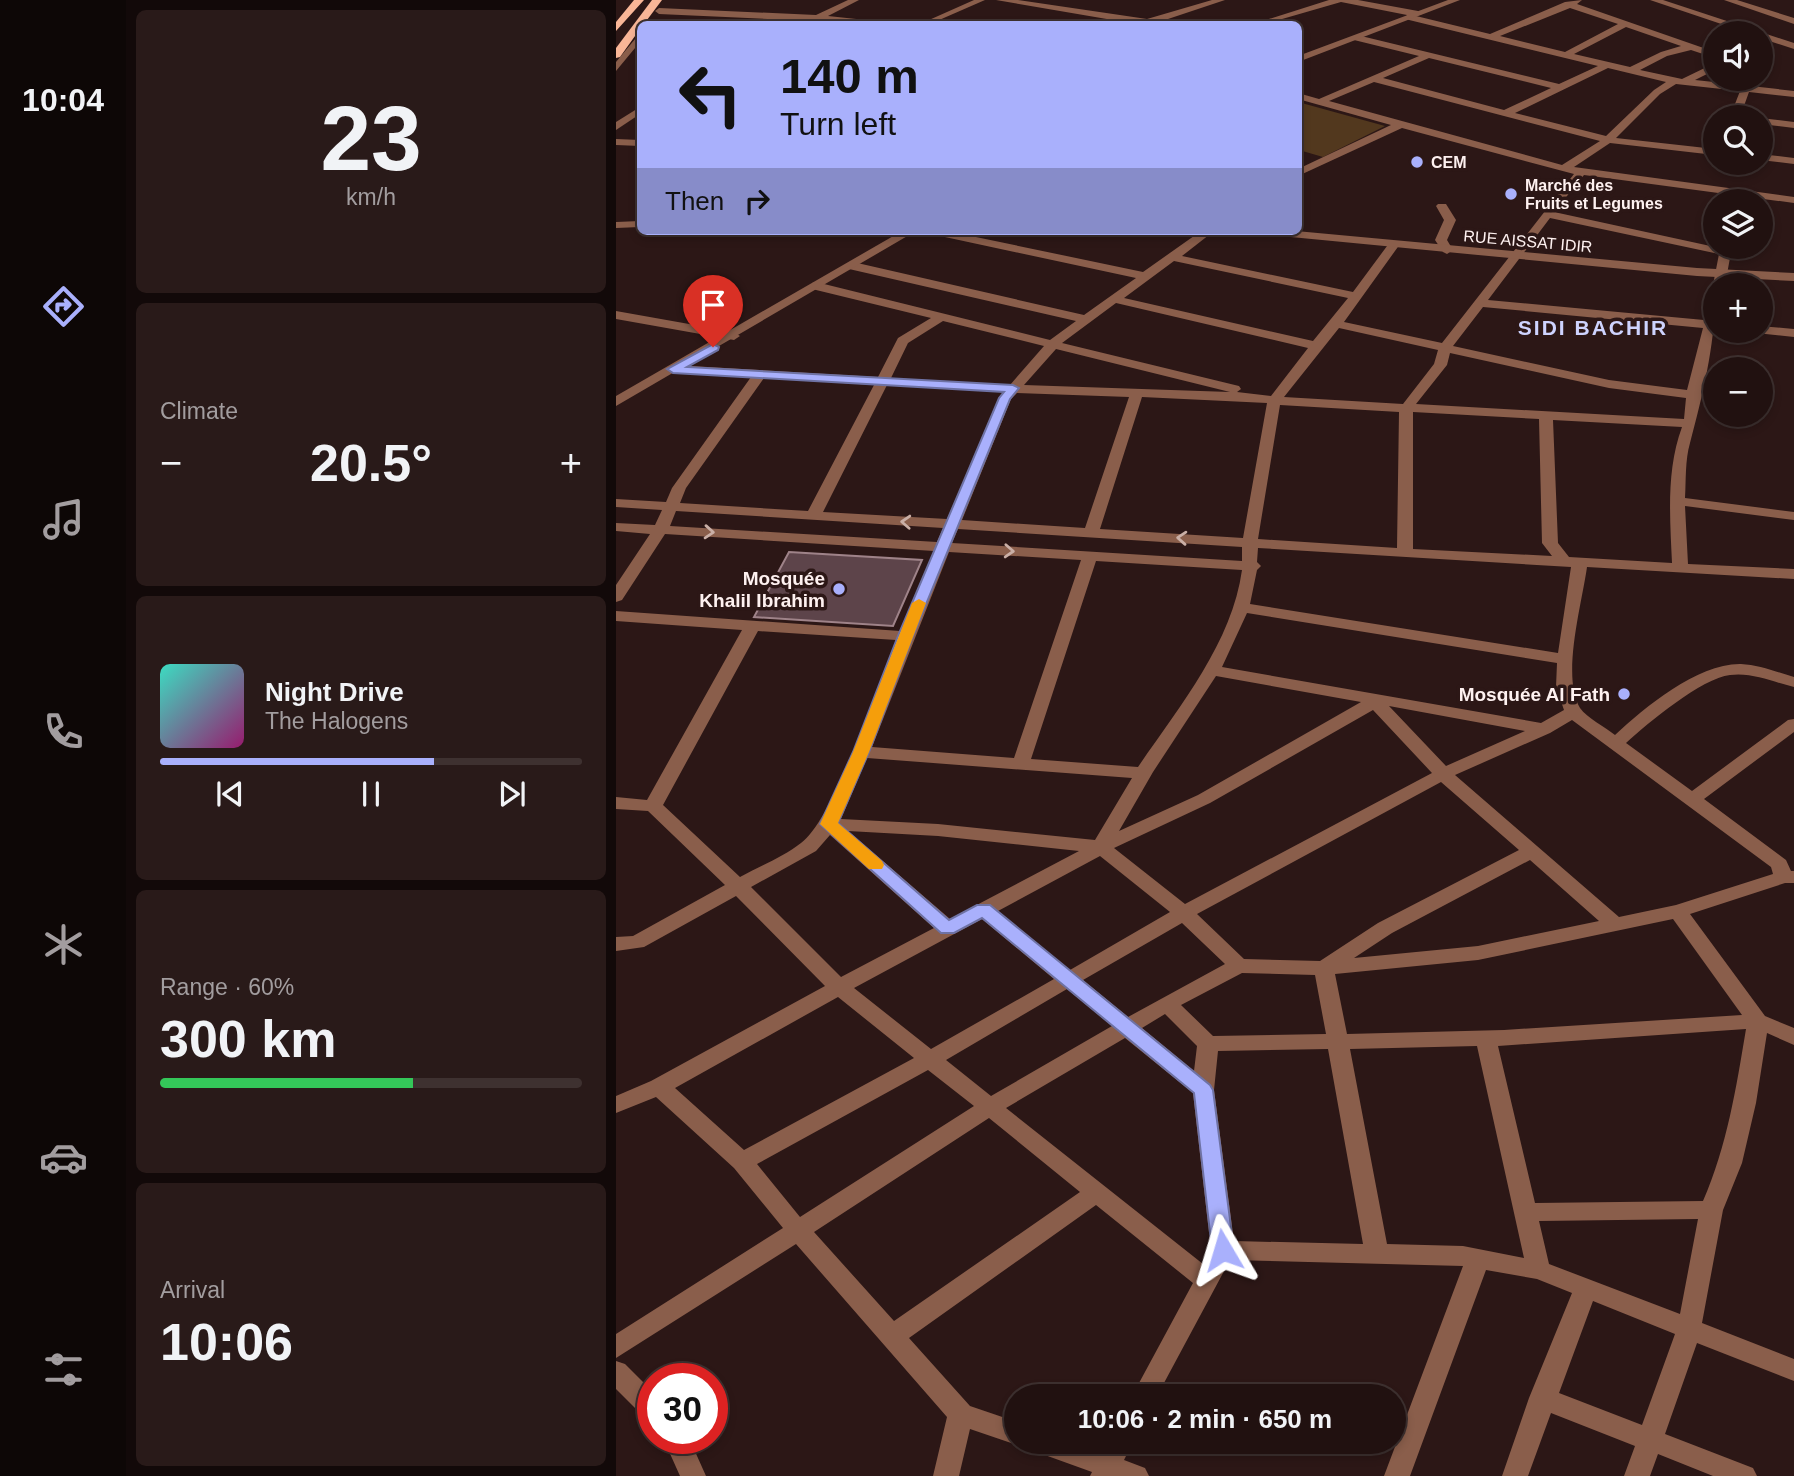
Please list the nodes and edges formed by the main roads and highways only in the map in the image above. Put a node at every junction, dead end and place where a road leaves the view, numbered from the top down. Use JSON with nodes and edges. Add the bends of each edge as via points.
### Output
{"nodes":[{"id":1,"x":637,"y":0,"type":"edge"},
{"id":2,"x":657,"y":0,"type":"edge"},
{"id":3,"x":616,"y":11,"type":"edge"},
{"id":4,"x":641,"y":21,"type":"edge"},
{"id":5,"x":637,"y":27,"type":"edge"},
{"id":6,"x":616,"y":28,"type":"edge"},
{"id":7,"x":616,"y":55,"type":"edge"}],
"edges":[{"from":1,"to":3,"type":"highway"},
{"from":1,"to":6,"type":"highway"},
{"from":2,"to":4,"type":"highway"},
{"from":5,"to":7,"type":"highway"}]}
